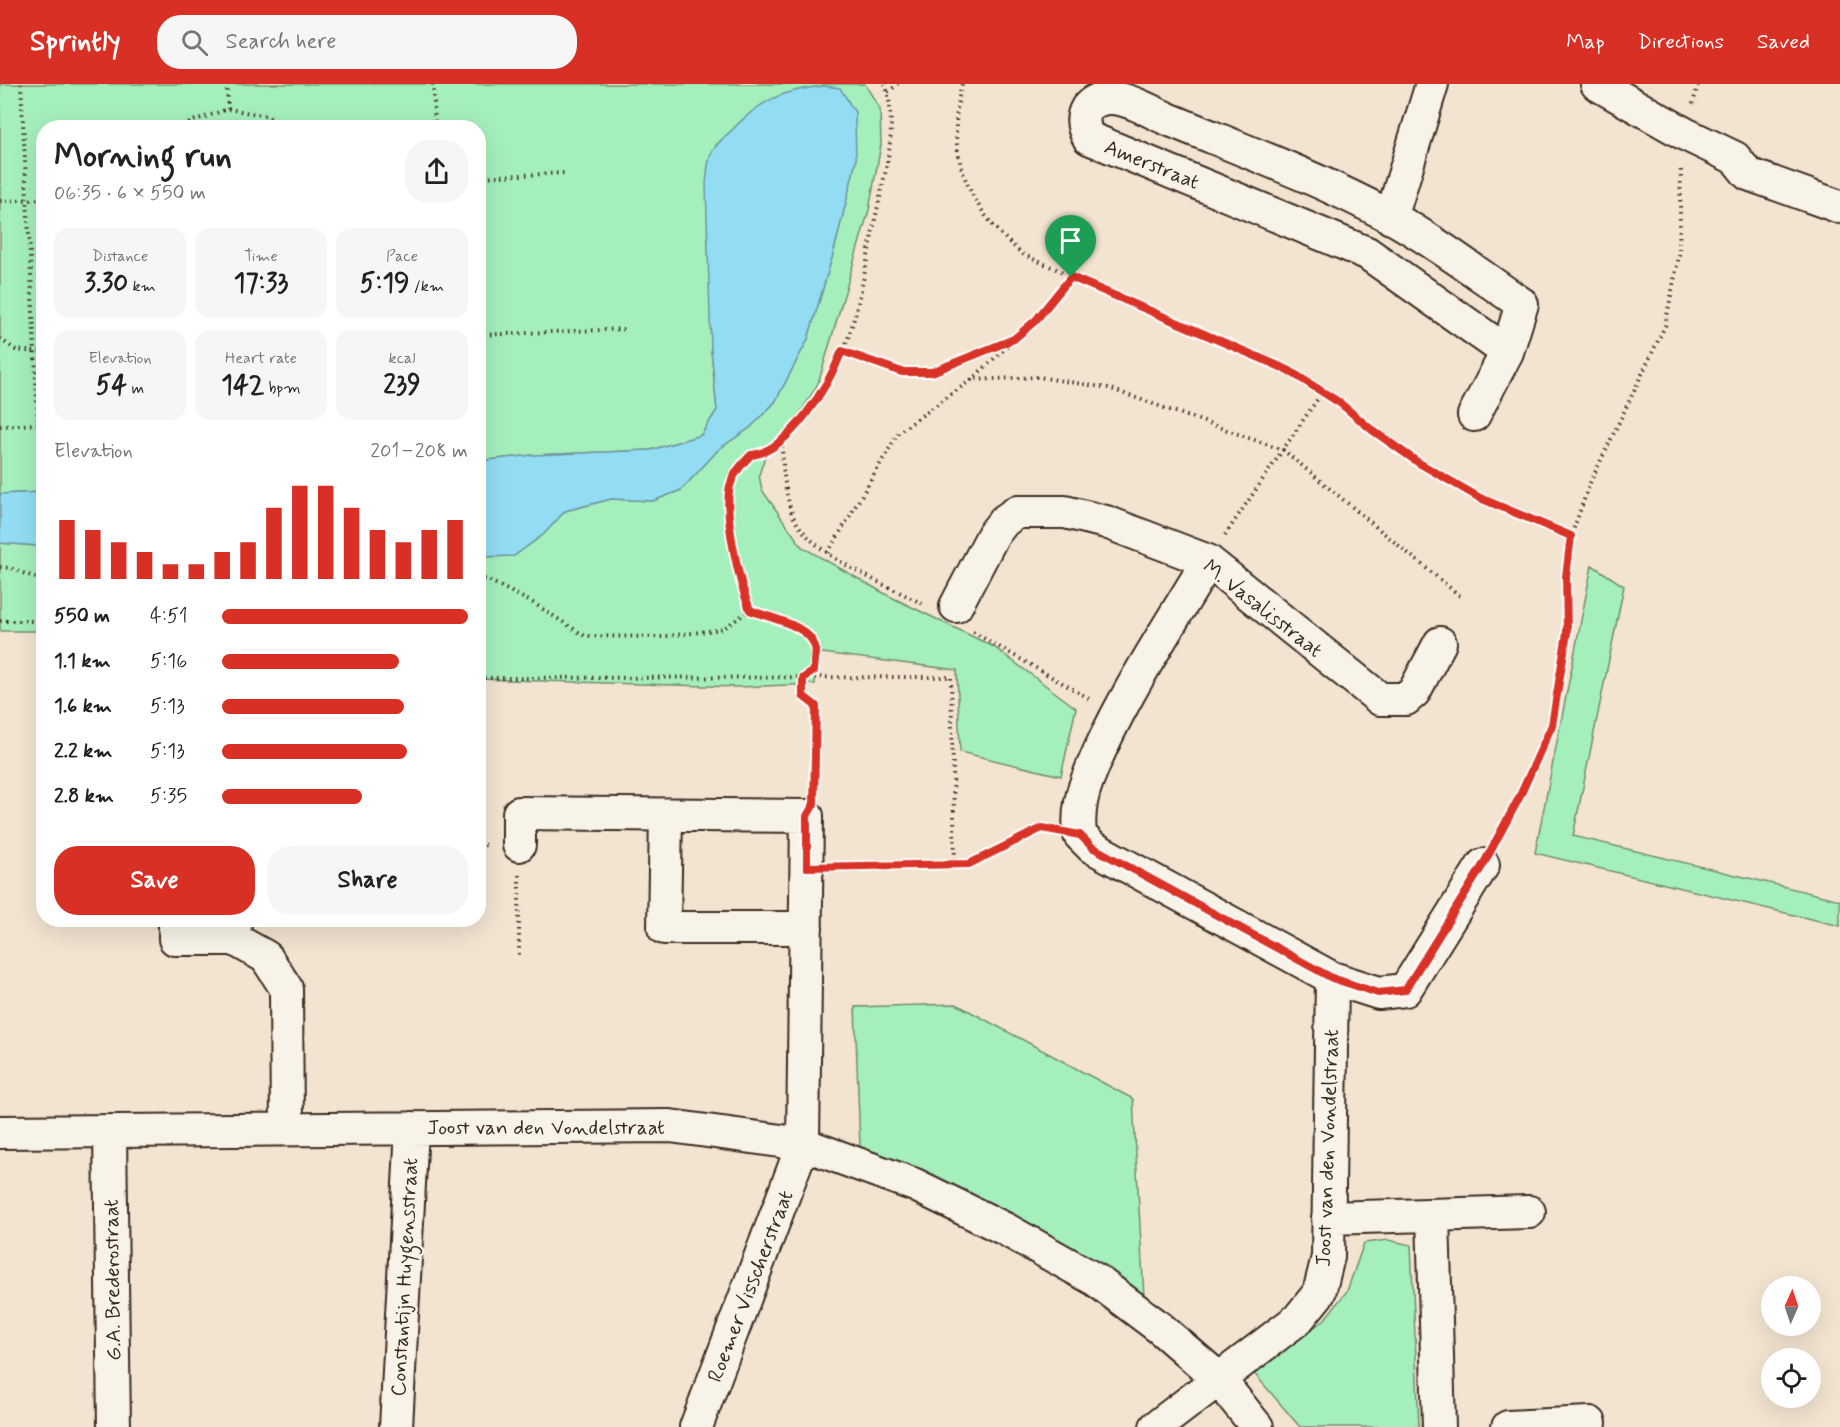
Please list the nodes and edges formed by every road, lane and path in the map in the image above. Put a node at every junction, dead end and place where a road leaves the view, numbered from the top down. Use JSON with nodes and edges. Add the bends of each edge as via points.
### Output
{"nodes":[{"id":1,"x":21,"y":84,"type":"edge"},
{"id":2,"x":227,"y":84,"type":"edge"},
{"id":3,"x":433,"y":84,"type":"edge"},
{"id":4,"x":885,"y":84,"type":"edge"},
{"id":5,"x":898,"y":84,"type":"edge"},
{"id":6,"x":962,"y":84,"type":"edge"},
{"id":7,"x":1432,"y":84,"type":"edge"},
{"id":8,"x":1597,"y":84,"type":"edge"},
{"id":9,"x":1698,"y":84,"type":"edge"},
{"id":10,"x":888,"y":92,"type":"junction"},
{"id":11,"x":228,"y":109,"type":"junction"},
{"id":12,"x":196,"y":120,"type":"edge"},
{"id":13,"x":272,"y":120,"type":"edge"},
{"id":14,"x":435,"y":120,"type":"edge"},
{"id":15,"x":1685,"y":134,"type":"junction"},
{"id":16,"x":565,"y":173,"type":"dead end"},
{"id":17,"x":486,"y":177,"type":"edge"},
{"id":18,"x":36,"y":199,"type":"edge"},
{"id":19,"x":27,"y":200,"type":"junction"},
{"id":20,"x":0,"y":201,"type":"edge"},
{"id":21,"x":1840,"y":207,"type":"edge"},
{"id":22,"x":1391,"y":218,"type":"junction"},
{"id":23,"x":1071,"y":277,"type":"junction"},
{"id":24,"x":626,"y":329,"type":"dead end"},
{"id":25,"x":486,"y":335,"type":"edge"},
{"id":26,"x":0,"y":339,"type":"edge"},
{"id":27,"x":1014,"y":339,"type":"junction"},
{"id":28,"x":842,"y":351,"type":"junction"},
{"id":29,"x":35,"y":352,"type":"junction"},
{"id":30,"x":1508,"y":352,"type":"junction"},
{"id":31,"x":36,"y":376,"type":"edge"},
{"id":32,"x":971,"y":380,"type":"junction"},
{"id":33,"x":1323,"y":391,"type":"junction"},
{"id":34,"x":1474,"y":415,"type":"dead end"},
{"id":35,"x":36,"y":424,"type":"edge"},
{"id":36,"x":0,"y":426,"type":"edge"},
{"id":37,"x":1283,"y":450,"type":"junction"},
{"id":38,"x":1571,"y":536,"type":"junction"},
{"id":39,"x":828,"y":553,"type":"dead end"},
{"id":40,"x":1208,"y":561,"type":"junction"},
{"id":41,"x":0,"y":567,"type":"edge"},
{"id":42,"x":36,"y":578,"type":"edge"},
{"id":43,"x":486,"y":579,"type":"edge"},
{"id":44,"x":1460,"y":596,"type":"dead end"},
{"id":45,"x":956,"y":606,"type":"dead end"},
{"id":46,"x":750,"y":610,"type":"junction"},
{"id":47,"x":0,"y":621,"type":"edge"},
{"id":48,"x":36,"y":621,"type":"edge"},
{"id":49,"x":1440,"y":643,"type":"dead end"},
{"id":50,"x":486,"y":678,"type":"edge"},
{"id":51,"x":803,"y":678,"type":"junction"},
{"id":52,"x":666,"y":815,"type":"junction"},
{"id":53,"x":807,"y":816,"type":"junction"},
{"id":54,"x":1080,"y":835,"type":"junction"},
{"id":55,"x":519,"y":844,"type":"junction"},
{"id":56,"x":486,"y":845,"type":"edge"},
{"id":57,"x":955,"y":864,"type":"junction"},
{"id":58,"x":1483,"y":865,"type":"joint"},
{"id":59,"x":807,"y":867,"type":"junction"},
{"id":60,"x":175,"y":927,"type":"edge"},
{"id":61,"x":807,"y":928,"type":"junction"},
{"id":62,"x":234,"y":929,"type":"edge"},
{"id":63,"x":519,"y":956,"type":"dead end"},
{"id":64,"x":1332,"y":978,"type":"junction"},
{"id":65,"x":287,"y":1128,"type":"junction"},
{"id":66,"x":412,"y":1128,"type":"junction"},
{"id":67,"x":0,"y":1132,"type":"edge"},
{"id":68,"x":110,"y":1132,"type":"junction"},
{"id":69,"x":803,"y":1144,"type":"junction"},
{"id":70,"x":1529,"y":1212,"type":"dead end"},
{"id":71,"x":1432,"y":1215,"type":"junction"},
{"id":72,"x":1328,"y":1218,"type":"junction"},
{"id":73,"x":1218,"y":1378,"type":"junction"},
{"id":74,"x":1590,"y":1423,"type":"dead end"},
{"id":75,"x":114,"y":1427,"type":"edge"},
{"id":76,"x":396,"y":1427,"type":"edge"},
{"id":77,"x":696,"y":1427,"type":"edge"},
{"id":78,"x":1156,"y":1427,"type":"edge"},
{"id":79,"x":1257,"y":1427,"type":"edge"},
{"id":80,"x":1439,"y":1427,"type":"edge"},
{"id":81,"x":1508,"y":1427,"type":"edge"}],
"edges":[{"from":1,"to":19,"type":"path"},
{"from":2,"to":11,"type":"path"},
{"from":3,"to":14,"type":"path"},
{"from":4,"to":10,"type":"path"},
{"from":5,"to":10,"type":"path"},
{"from":6,"to":23,"type":"path","via":[[956,140],[967,185],[990,224],[1006,241],[1024,255]]},
{"from":7,"to":22,"type":"street"},
{"from":8,"to":15,"type":"street"},
{"from":9,"to":15,"type":"path"},
{"from":10,"to":28,"type":"path","via":[[891,117],[886,172],[865,279]]},
{"from":11,"to":12,"type":"path"},
{"from":11,"to":13,"type":"path"},
{"from":15,"to":21,"type":"street","via":[[1735,158],[1748,174]]},
{"from":15,"to":38,"type":"path","via":[[1678,255],[1665,326],[1590,483]]},
{"from":16,"to":17,"type":"path"},
{"from":18,"to":19,"type":"path"},
{"from":19,"to":20,"type":"path"},
{"from":19,"to":29,"type":"path"},
{"from":22,"to":30,"type":"street","name":"Amerstraat","via":[[1522,304]]},
{"from":22,"to":30,"type":"street","name":"Amerstraat","via":[[1311,176],[1159,116],[1131,95],[1107,92],[1089,103],[1084,112],[1083,127],[1089,138],[1367,253]]},
{"from":23,"to":27,"type":"path","via":[[1036,320]]},
{"from":23,"to":33,"type":"path","via":[[1288,370]]},
{"from":24,"to":25,"type":"path"},
{"from":26,"to":29,"type":"path","via":[[16,350]]},
{"from":27,"to":28,"type":"path","via":[[932,372],[902,372]]},
{"from":27,"to":32,"type":"path"},
{"from":28,"to":46,"type":"path","via":[[825,386],[796,425],[761,454],[751,455],[737,470],[729,489],[728,510],[742,590]]},
{"from":29,"to":31,"type":"path"},
{"from":30,"to":34,"type":"street","name":"Amerstraat"},
{"from":32,"to":37,"type":"path","via":[[1038,377],[1107,388]]},
{"from":32,"to":39,"type":"path","via":[[899,432]]},
{"from":33,"to":37,"type":"path"},
{"from":33,"to":38,"type":"path","via":[[1419,463],[1480,498]]},
{"from":35,"to":36,"type":"path"},
{"from":37,"to":40,"type":"path"},
{"from":37,"to":44,"type":"path"},
{"from":38,"to":58,"type":"path","via":[[1566,577],[1567,633],[1552,725]]},
{"from":40,"to":45,"type":"street","name":"M. Vasalisstraat","via":[[1106,522],[1065,513],[1017,512],[993,535]]},
{"from":40,"to":49,"type":"street","name":"M. Vasalisstraat","via":[[1380,699],[1406,699],[1414,692]]},
{"from":40,"to":54,"type":"street","via":[[1118,715],[1086,782],[1078,815]]},
{"from":41,"to":42,"type":"path"},
{"from":43,"to":46,"type":"path","via":[[585,636],[661,637],[723,629]]},
{"from":46,"to":51,"type":"path","via":[[786,621],[810,638],[815,647],[814,671]]},
{"from":47,"to":48,"type":"path"},
{"from":50,"to":51,"type":"path"},
{"from":51,"to":53,"type":"path","via":[[803,696],[816,706],[814,804]]},
{"from":51,"to":57,"type":"path","via":[[951,677]]},
{"from":52,"to":53,"type":"street"},
{"from":52,"to":55,"type":"street","via":[[519,813]]},
{"from":52,"to":61,"type":"street","via":[[664,928]]},
{"from":53,"to":59,"type":"street"},
{"from":54,"to":57,"type":"path","via":[[1042,828],[969,864]]},
{"from":54,"to":64,"type":"street","via":[[1092,847]]},
{"from":55,"to":56,"type":"path"},
{"from":55,"to":63,"type":"path"},
{"from":57,"to":59,"type":"path"},
{"from":58,"to":64,"type":"street","via":[[1405,990],[1378,993]]},
{"from":59,"to":61,"type":"street"},
{"from":60,"to":62,"type":"street","via":[[175,939]]},
{"from":61,"to":69,"type":"street"},
{"from":62,"to":65,"type":"street","via":[[266,957],[286,988]]},
{"from":64,"to":72,"type":"street","name":"Joost van den Vondelstraat"},
{"from":65,"to":66,"type":"street","name":"Joost van den Vondelstraat"},
{"from":65,"to":68,"type":"street","name":"Joost van den Vondelstraat"},
{"from":66,"to":69,"type":"street","name":"Joost van den Vondelstraat","via":[[670,1126]]},
{"from":66,"to":76,"type":"street","name":"Constantijn Huygensstraat"},
{"from":67,"to":68,"type":"street","name":"Joost van den Vondelstraat"},
{"from":68,"to":75,"type":"street","name":"G.A. Brederostraat"},
{"from":69,"to":73,"type":"street","name":"Joost van den Vondelstraat","via":[[915,1185],[1096,1280]]},
{"from":69,"to":77,"type":"street","name":"Roemer Visscherstraat"},
{"from":70,"to":71,"type":"street"},
{"from":71,"to":72,"type":"street"},
{"from":71,"to":80,"type":"street"},
{"from":72,"to":73,"type":"street","name":"Joost van den Vondelstraat","via":[[1328,1257],[1319,1293],[1298,1319]]},
{"from":73,"to":78,"type":"street"},
{"from":73,"to":79,"type":"street","name":"Joost van den Vondelstraat"},
{"from":74,"to":81,"type":"street"}]}
